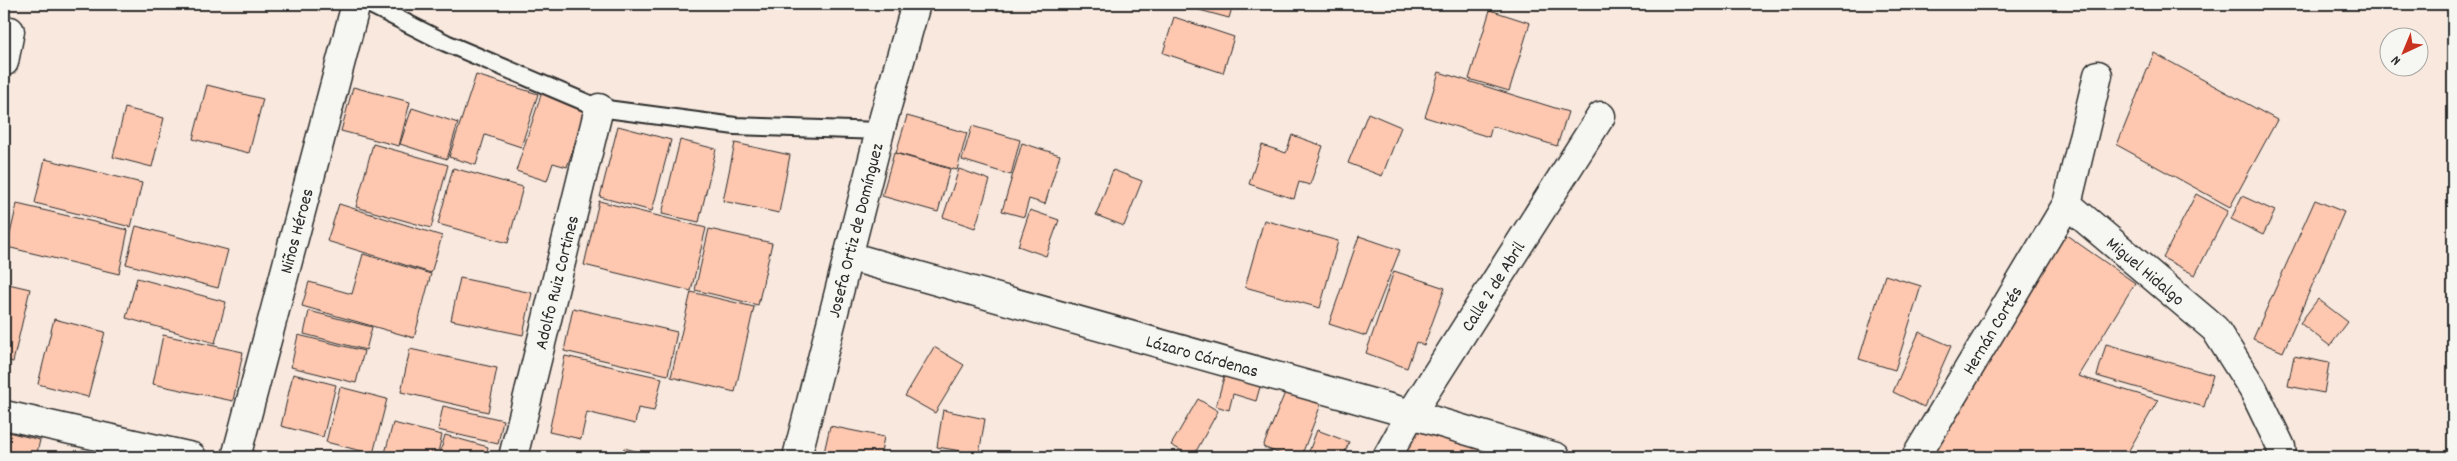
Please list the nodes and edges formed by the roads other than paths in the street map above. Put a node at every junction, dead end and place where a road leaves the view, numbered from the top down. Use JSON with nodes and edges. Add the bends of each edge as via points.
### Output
{"nodes":[{"id":1,"x":356,"y":4,"type":"edge"},
{"id":2,"x":369,"y":4,"type":"edge"},
{"id":3,"x":916,"y":4,"type":"edge"},
{"id":4,"x":10,"y":31,"type":"dead end"},
{"id":5,"x":4,"y":62,"type":"edge"},
{"id":6,"x":2098,"y":75,"type":"dead end"},
{"id":7,"x":599,"y":108,"type":"junction"},
{"id":8,"x":1601,"y":116,"type":"dead end"},
{"id":9,"x":880,"y":130,"type":"junction"},
{"id":10,"x":2067,"y":204,"type":"junction"},
{"id":11,"x":848,"y":256,"type":"junction"},
{"id":12,"x":1411,"y":414,"type":"junction"},
{"id":13,"x":4,"y":415,"type":"edge"},
{"id":14,"x":192,"y":457,"type":"edge"},
{"id":15,"x":236,"y":457,"type":"edge"},
{"id":16,"x":513,"y":457,"type":"edge"},
{"id":17,"x":797,"y":457,"type":"edge"},
{"id":18,"x":1387,"y":457,"type":"edge"},
{"id":19,"x":1556,"y":457,"type":"edge"},
{"id":20,"x":1916,"y":457,"type":"edge"},
{"id":21,"x":2282,"y":457,"type":"edge"}],
"edges":[{"from":1,"to":15,"type":"street","name":"Niños Héroes"},
{"from":2,"to":7,"type":"lane","via":[[446,43]]},
{"from":3,"to":9,"type":"street","name":"Josefa Ortiz de Domínguez"},
{"from":4,"to":5,"type":"street"},
{"from":6,"to":10,"type":"street"},
{"from":7,"to":9,"type":"lane","via":[[735,126]]},
{"from":7,"to":16,"type":"street","name":"Adolfo Ruiz Cortines"},
{"from":8,"to":12,"type":"street","name":"Calle 2 de Abril"},
{"from":9,"to":11,"type":"street","name":"Josefa Ortiz de Domínguez"},
{"from":10,"to":20,"type":"street","name":"Hernán Cortés"},
{"from":10,"to":21,"type":"street","name":"Miguel Hidalgo","via":[[2215,329],[2253,389],[2281,447]]},
{"from":11,"to":12,"type":"street","name":"Lázaro Cárdenas"},
{"from":11,"to":17,"type":"street","name":"Josefa Ortiz de Domínguez"},
{"from":12,"to":18,"type":"street","name":"Calle 2 de Abril"},
{"from":12,"to":19,"type":"street","name":"Lázaro Cárdenas"},
{"from":13,"to":14,"type":"street"}]}
